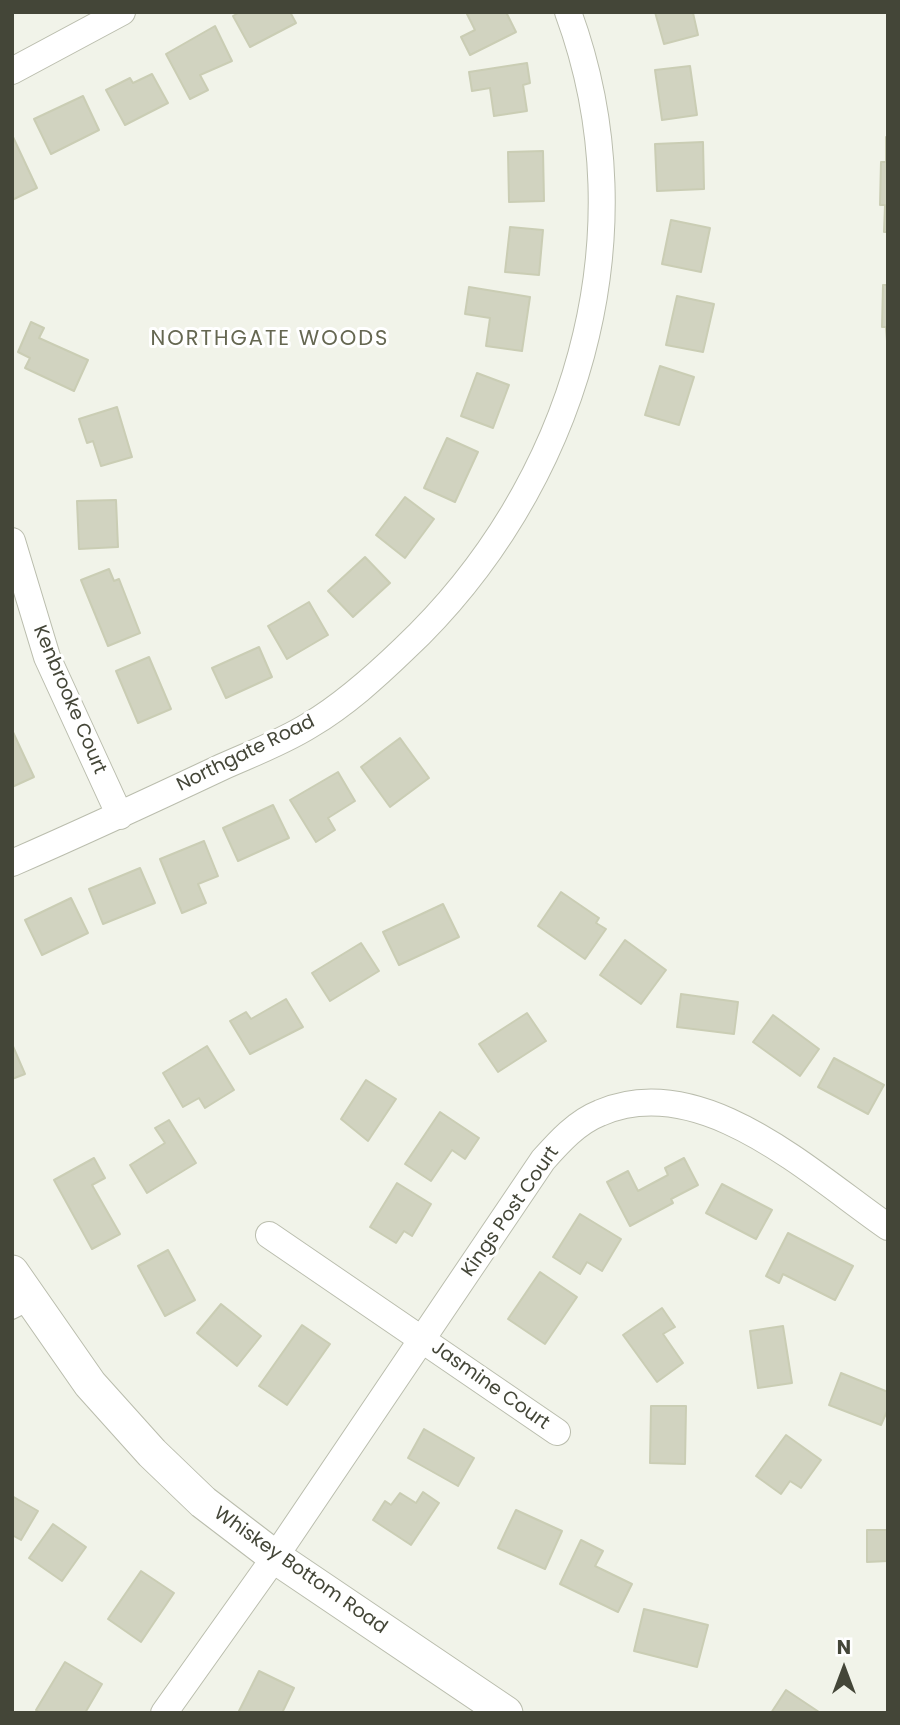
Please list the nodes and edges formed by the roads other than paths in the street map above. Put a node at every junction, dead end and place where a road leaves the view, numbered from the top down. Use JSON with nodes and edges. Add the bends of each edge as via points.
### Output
{"nodes":[{"id":1,"x":122,"y":12,"type":"edge"},
{"id":2,"x":568,"y":12,"type":"edge"},
{"id":3,"x":12,"y":71,"type":"edge"},
{"id":4,"x":12,"y":541,"type":"edge"},
{"id":5,"x":120,"y":816,"type":"junction"},
{"id":6,"x":12,"y":863,"type":"edge"},
{"id":7,"x":888,"y":1227,"type":"edge"},
{"id":8,"x":269,"y":1235,"type":"dead end"},
{"id":9,"x":12,"y":1272,"type":"edge"},
{"id":10,"x":22,"y":1307,"type":"edge"},
{"id":11,"x":423,"y":1340,"type":"junction"},
{"id":12,"x":557,"y":1432,"type":"dead end"},
{"id":13,"x":275,"y":1557,"type":"junction"},
{"id":14,"x":164,"y":1713,"type":"edge"},
{"id":15,"x":506,"y":1713,"type":"edge"}],
"edges":[{"from":1,"to":3,"type":"street"},
{"from":2,"to":5,"type":"street","name":"Northgate Road","via":[[585,57],[598,148],[601,223],[595,299],[572,390],[549,451],[511,519],[467,583],[365,685],[309,726]]},
{"from":4,"to":5,"type":"street","name":"Kenbrooke Court","via":[[47,657]]},
{"from":5,"to":6,"type":"street","name":"Northgate Road"},
{"from":7,"to":11,"type":"street","name":"Kings Post Court","via":[[744,1126],[703,1109],[674,1102],[600,1112],[567,1134],[543,1160]]},
{"from":8,"to":11,"type":"street","name":"Jasmine Court"},
{"from":9,"to":10,"type":"street","name":"Whiskey Bottom Road"},
{"from":10,"to":13,"type":"street","name":"Whiskey Bottom Road","via":[[152,1453],[203,1502]]},
{"from":11,"to":12,"type":"street","name":"Jasmine Court"},
{"from":11,"to":13,"type":"street","name":"Kings Post Court"},
{"from":13,"to":14,"type":"street","name":"Kings Post Court"},
{"from":13,"to":15,"type":"street","name":"Whiskey Bottom Road"}]}
